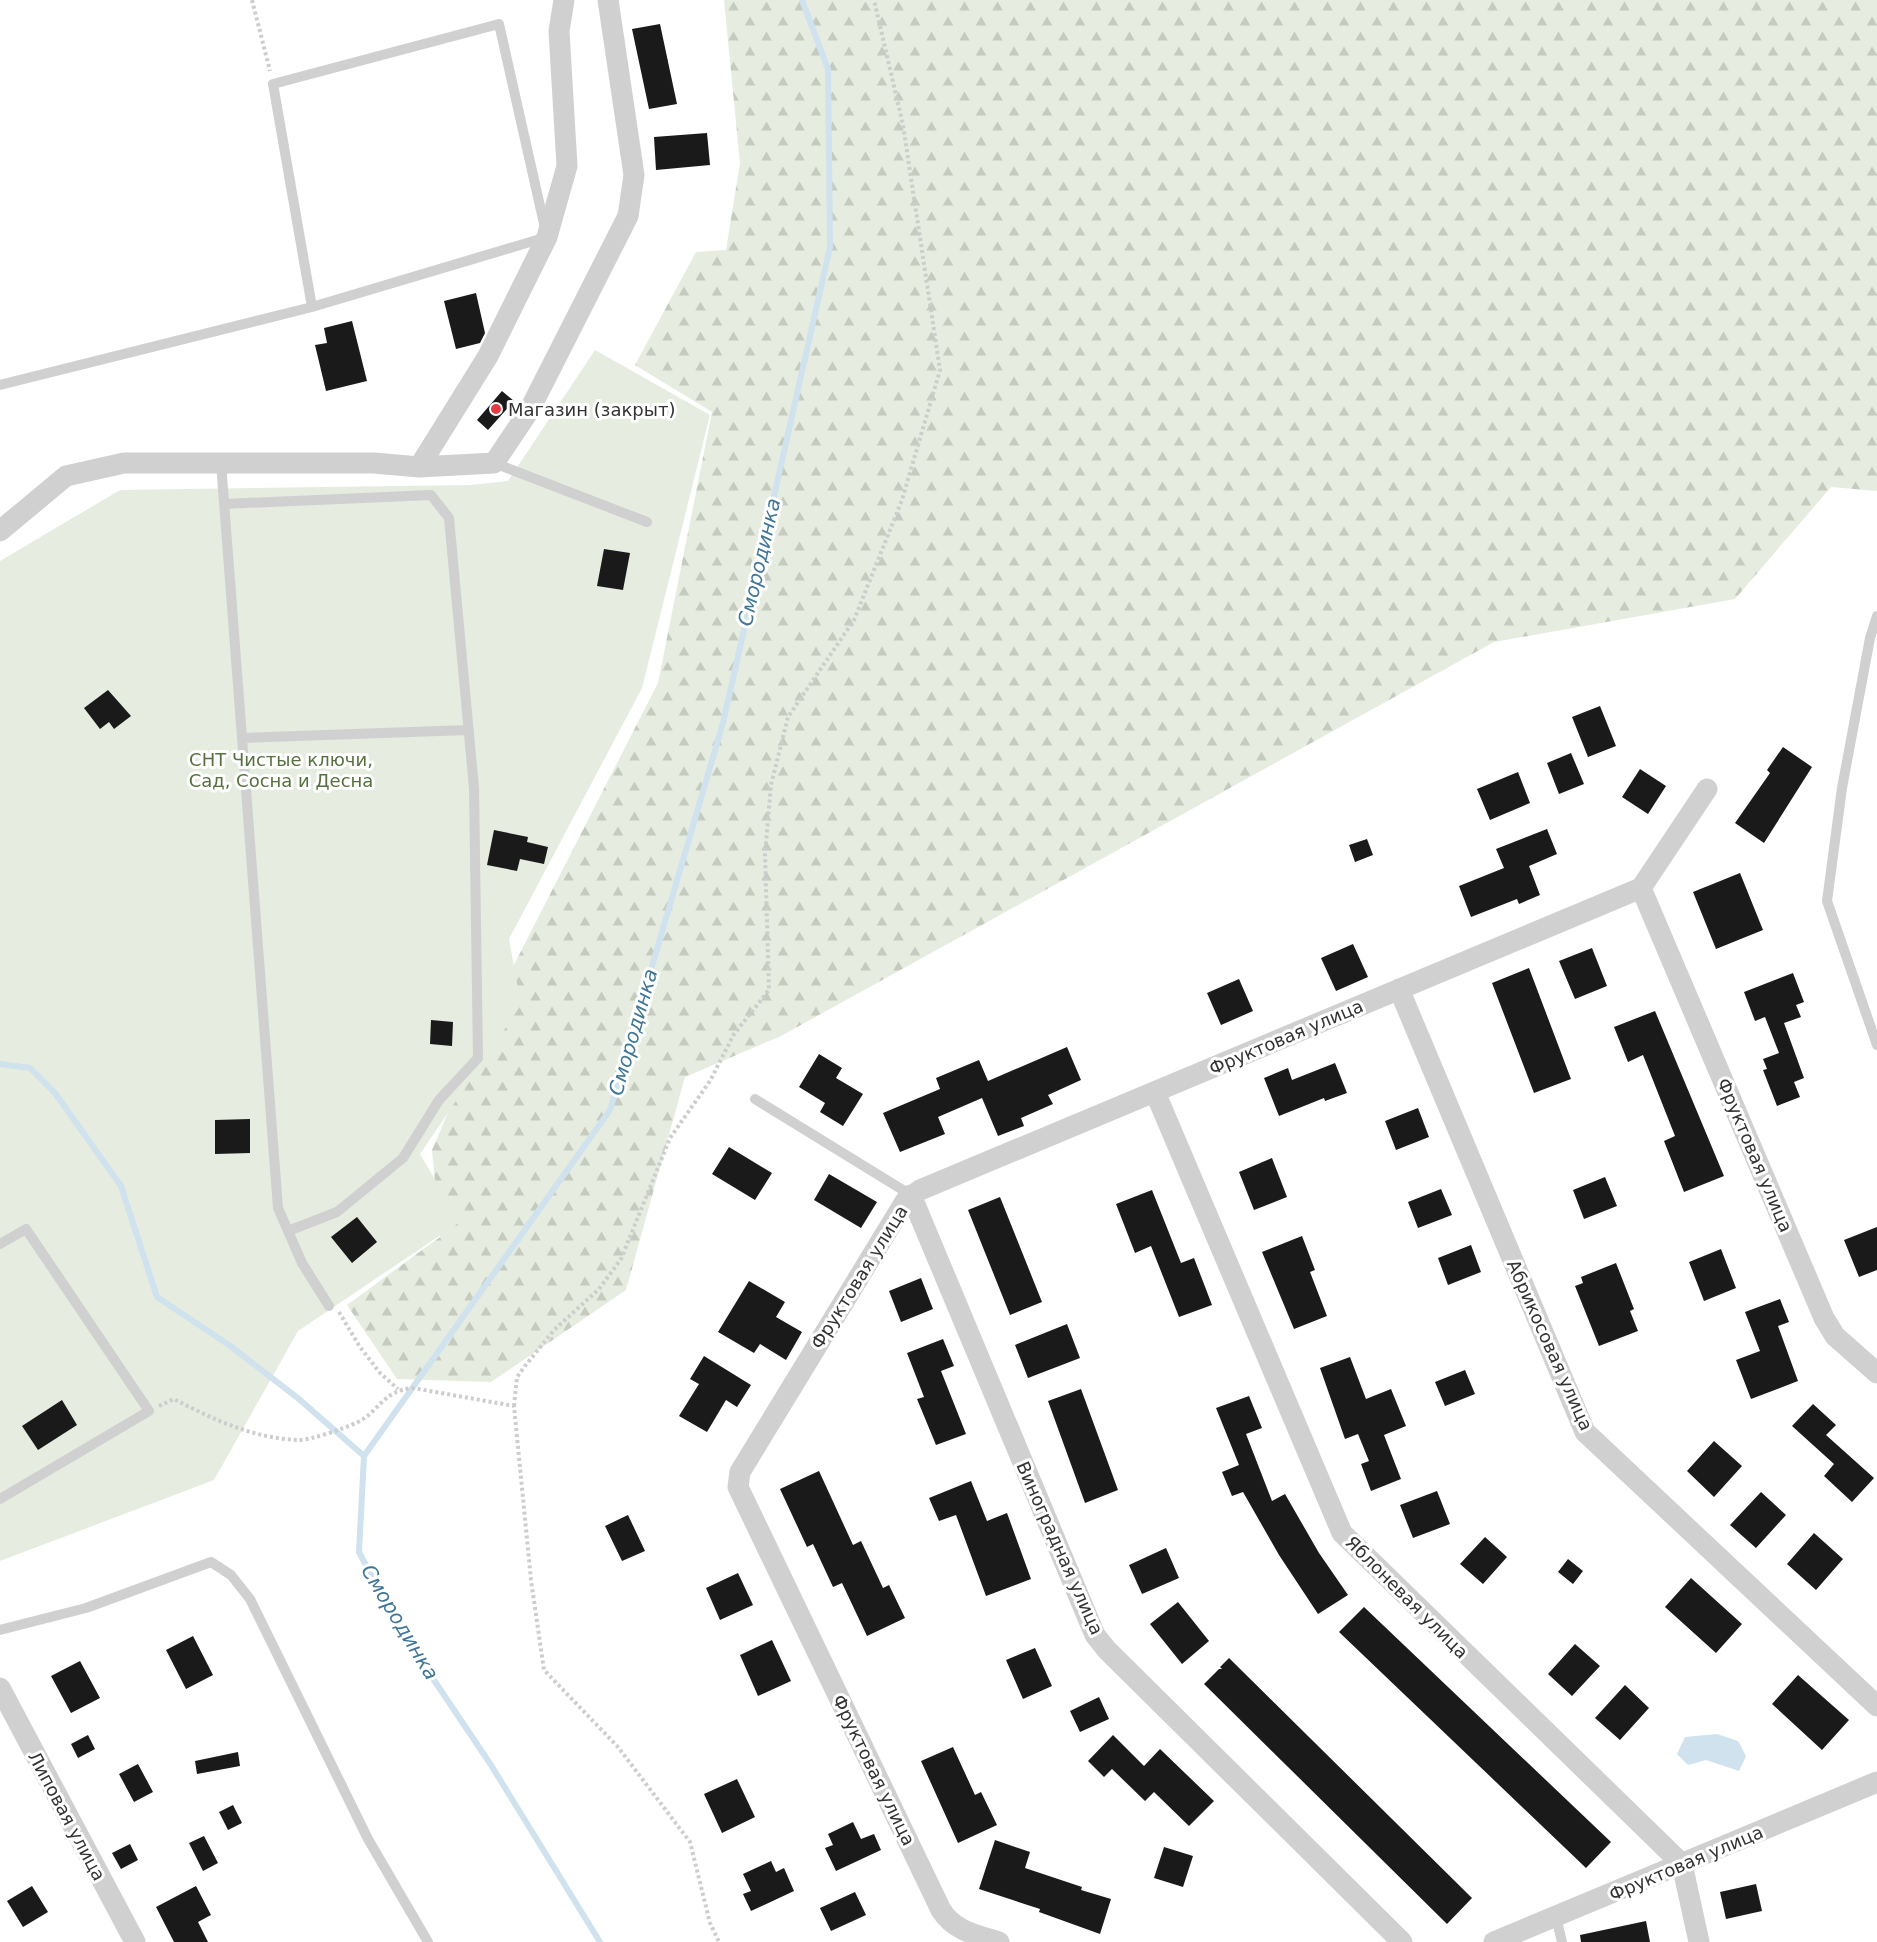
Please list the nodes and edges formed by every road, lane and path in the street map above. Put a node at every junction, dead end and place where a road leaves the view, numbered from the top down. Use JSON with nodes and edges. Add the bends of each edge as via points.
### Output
{"nodes":[{"id":1,"x":252,"y":0,"type":"edge"},
{"id":2,"x":564,"y":0,"type":"edge"},
{"id":3,"x":608,"y":0,"type":"edge"},
{"id":4,"x":874,"y":0,"type":"edge"},
{"id":5,"x":273,"y":84,"type":"junction"},
{"id":6,"x":546,"y":237,"type":"junction"},
{"id":7,"x":312,"y":307,"type":"junction"},
{"id":8,"x":0,"y":385,"type":"edge"},
{"id":9,"x":221,"y":463,"type":"junction"},
{"id":10,"x":494,"y":463,"type":"junction"},
{"id":11,"x":419,"y":467,"type":"junction"},
{"id":12,"x":224,"y":504,"type":"junction"},
{"id":13,"x":647,"y":522,"type":"dead end"},
{"id":14,"x":0,"y":531,"type":"edge"},
{"id":15,"x":1877,"y":616,"type":"edge"},
{"id":16,"x":468,"y":730,"type":"junction"},
{"id":17,"x":242,"y":738,"type":"junction"},
{"id":18,"x":1707,"y":789,"type":"dead end"},
{"id":19,"x":1641,"y":888,"type":"junction"},
{"id":20,"x":1399,"y":989,"type":"junction"},
{"id":21,"x":1877,"y":1045,"type":"edge"},
{"id":22,"x":1155,"y":1092,"type":"junction"},
{"id":23,"x":755,"y":1099,"type":"dead end"},
{"id":24,"x":911,"y":1195,"type":"junction"},
{"id":25,"x":288,"y":1231,"type":"junction"},
{"id":26,"x":0,"y":1244,"type":"edge"},
{"id":27,"x":329,"y":1306,"type":"joint"},
{"id":28,"x":1877,"y":1373,"type":"edge"},
{"id":29,"x":398,"y":1389,"type":"junction"},
{"id":30,"x":514,"y":1406,"type":"junction"},
{"id":31,"x":149,"y":1411,"type":"junction"},
{"id":32,"x":0,"y":1500,"type":"edge"},
{"id":33,"x":0,"y":1630,"type":"edge"},
{"id":34,"x":0,"y":1688,"type":"edge"},
{"id":35,"x":1877,"y":1706,"type":"edge"},
{"id":36,"x":1877,"y":1782,"type":"edge"},
{"id":37,"x":1682,"y":1864,"type":"junction"},
{"id":38,"x":1556,"y":1917,"type":"junction"},
{"id":39,"x":135,"y":1942,"type":"edge"},
{"id":40,"x":428,"y":1942,"type":"edge"},
{"id":41,"x":719,"y":1942,"type":"edge"},
{"id":42,"x":999,"y":1942,"type":"edge"},
{"id":43,"x":1402,"y":1942,"type":"edge"},
{"id":44,"x":1494,"y":1942,"type":"edge"},
{"id":45,"x":1562,"y":1942,"type":"edge"},
{"id":46,"x":1699,"y":1942,"type":"edge"}],
"edges":[{"from":1,"to":5,"type":"path"},
{"from":2,"to":6,"type":"street","via":[[559,31],[567,166]]},
{"from":3,"to":10,"type":"street","via":[[634,175],[628,216],[529,411]]},
{"from":4,"to":30,"type":"path","via":[[903,125],[940,370],[902,500],[854,620],[788,717],[771,785],[765,854],[769,990],[735,1034],[710,1081],[670,1138],[621,1259],[599,1289],[554,1330],[525,1366],[517,1377]]},
{"from":5,"to":6,"type":"lane","via":[[499,24]]},
{"from":5,"to":7,"type":"lane"},
{"from":6,"to":7,"type":"lane"},
{"from":6,"to":11,"type":"street","via":[[488,356]]},
{"from":7,"to":8,"type":"lane"},
{"from":9,"to":11,"type":"street","via":[[374,463]]},
{"from":9,"to":12,"type":"lane"},
{"from":9,"to":14,"type":"street","via":[[124,463],[66,476]]},
{"from":10,"to":11,"type":"street"},
{"from":10,"to":13,"type":"lane"},
{"from":12,"to":16,"type":"lane","via":[[431,495],[449,518]]},
{"from":12,"to":17,"type":"lane"},
{"from":15,"to":21,"type":"lane","via":[[1842,788],[1827,901]]},
{"from":16,"to":17,"type":"lane"},
{"from":16,"to":25,"type":"lane","via":[[474,788],[478,1058],[439,1100],[403,1158],[337,1212]]},
{"from":17,"to":25,"type":"lane","via":[[278,1208]]},
{"from":18,"to":19,"type":"street"},
{"from":19,"to":20,"type":"street","name":"Фруктовая улица"},
{"from":19,"to":28,"type":"street","name":"Фруктовая улица","via":[[1824,1318],[1835,1336]]},
{"from":20,"to":22,"type":"street","name":"Фруктовая улица"},
{"from":20,"to":35,"type":"street","name":"Абрикосовая улица","via":[[1585,1432]]},
{"from":22,"to":24,"type":"street","name":"Фруктовая улица"},
{"from":22,"to":37,"type":"street","name":"Яблоневая улица","via":[[1348,1541]]},
{"from":23,"to":24,"type":"lane"},
{"from":24,"to":42,"type":"street","name":"Фруктовая улица","via":[[740,1472],[738,1487],[941,1910],[962,1930]]},
{"from":24,"to":43,"type":"street","name":"Виноградная улица","via":[[1095,1635]]},
{"from":25,"to":27,"type":"lane","via":[[302,1263]]},
{"from":26,"to":31,"type":"lane","via":[[26,1229]]},
{"from":27,"to":29,"type":"path","via":[[342,1315],[360,1347]]},
{"from":29,"to":30,"type":"path","via":[[413,1388]]},
{"from":29,"to":31,"type":"path","via":[[358,1422],[301,1440],[256,1433],[212,1420],[174,1399]]},
{"from":30,"to":41,"type":"path","via":[[544,1670],[618,1747],[690,1842],[710,1923]]},
{"from":31,"to":32,"type":"lane"},
{"from":33,"to":40,"type":"lane","via":[[86,1608],[211,1562],[231,1575],[250,1599],[368,1839]]},
{"from":34,"to":39,"type":"street","name":"Липовая улица"},
{"from":36,"to":37,"type":"street","name":"Фруктовая улица"},
{"from":37,"to":38,"type":"street","name":"Фруктовая улица"},
{"from":37,"to":46,"type":"street"},
{"from":38,"to":44,"type":"street","name":"Фруктовая улица"},
{"from":38,"to":45,"type":"lane"}]}
